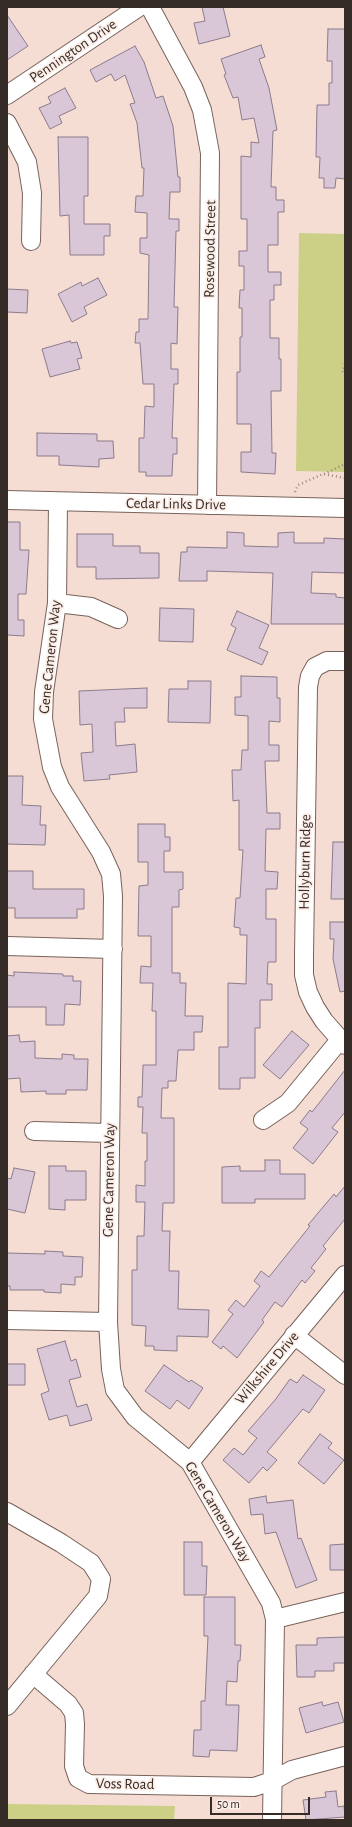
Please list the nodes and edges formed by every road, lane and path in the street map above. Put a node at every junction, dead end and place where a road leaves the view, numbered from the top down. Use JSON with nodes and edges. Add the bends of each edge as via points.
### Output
{"nodes":[{"id":1,"x":139,"y":7,"type":"edge"},
{"id":2,"x":150,"y":7,"type":"edge"},
{"id":3,"x":7,"y":95,"type":"edge"},
{"id":4,"x":7,"y":123,"type":"edge"},
{"id":5,"x":31,"y":240,"type":"dead end"},
{"id":6,"x":345,"y":364,"type":"edge"},
{"id":7,"x":345,"y":374,"type":"edge"},
{"id":8,"x":345,"y":464,"type":"edge"},
{"id":9,"x":324,"y":474,"type":"junction"},
{"id":10,"x":345,"y":478,"type":"edge"},
{"id":11,"x":7,"y":500,"type":"edge"},
{"id":12,"x":58,"y":502,"type":"junction"},
{"id":13,"x":207,"y":505,"type":"junction"},
{"id":14,"x":294,"y":507,"type":"junction"},
{"id":15,"x":345,"y":508,"type":"edge"},
{"id":16,"x":57,"y":603,"type":"junction"},
{"id":17,"x":118,"y":619,"type":"dead end"},
{"id":18,"x":345,"y":661,"type":"edge"},
{"id":19,"x":7,"y":946,"type":"edge"},
{"id":20,"x":113,"y":948,"type":"junction"},
{"id":21,"x":342,"y":1043,"type":"edge"},
{"id":22,"x":263,"y":1120,"type":"dead end"},
{"id":23,"x":34,"y":1131,"type":"dead end"},
{"id":24,"x":109,"y":1133,"type":"junction"},
{"id":25,"x":345,"y":1275,"type":"edge"},
{"id":26,"x":7,"y":1320,"type":"edge"},
{"id":27,"x":108,"y":1322,"type":"junction"},
{"id":28,"x":294,"y":1335,"type":"junction"},
{"id":29,"x":345,"y":1375,"type":"edge"},
{"id":30,"x":190,"y":1462,"type":"junction"},
{"id":31,"x":7,"y":1512,"type":"edge"},
{"id":32,"x":345,"y":1602,"type":"edge"},
{"id":33,"x":275,"y":1619,"type":"junction"},
{"id":34,"x":33,"y":1674,"type":"junction"},
{"id":35,"x":7,"y":1706,"type":"edge"},
{"id":36,"x":345,"y":1756,"type":"edge"},
{"id":37,"x":272,"y":1781,"type":"junction"},
{"id":38,"x":272,"y":1820,"type":"edge"}],
"edges":[{"from":1,"to":3,"type":"street","name":"Pennington Drive"},
{"from":2,"to":13,"type":"street","name":"Rosewood Street","via":[[193,87],[202,110],[210,153]]},
{"from":4,"to":5,"type":"street","via":[[28,162],[32,193]]},
{"from":6,"to":7,"type":"path","via":[[342,371]]},
{"from":8,"to":9,"type":"path"},
{"from":9,"to":10,"type":"path"},
{"from":9,"to":14,"type":"path","via":[[296,488]]},
{"from":11,"to":12,"type":"street","name":"Cedar Links Drive"},
{"from":12,"to":13,"type":"street","name":"Cedar Links Drive"},
{"from":12,"to":16,"type":"street","name":"Gene Cameron Way"},
{"from":13,"to":14,"type":"street","name":"Cedar Links Drive"},
{"from":14,"to":15,"type":"street","name":"Cedar Links Drive"},
{"from":16,"to":17,"type":"street","via":[[91,607]]},
{"from":16,"to":20,"type":"street","name":"Gene Cameron Way","via":[[44,692],[43,719],[52,767],[60,787],[101,852],[110,874],[113,896]]},
{"from":18,"to":21,"type":"street","name":"Hollyburn Ridge","via":[[327,661],[315,667],[308,687],[304,975],[315,1007]]},
{"from":19,"to":20,"type":"street"},
{"from":20,"to":24,"type":"street","name":"Gene Cameron Way"},
{"from":21,"to":22,"type":"street","via":[[288,1103]]},
{"from":23,"to":24,"type":"street"},
{"from":24,"to":27,"type":"street","name":"Gene Cameron Way"},
{"from":25,"to":28,"type":"street","name":"Wilkshire Drive"},
{"from":26,"to":27,"type":"street"},
{"from":27,"to":30,"type":"street","name":"Gene Cameron Way","via":[[115,1390],[135,1417]]},
{"from":28,"to":29,"type":"street"},
{"from":28,"to":30,"type":"street","name":"Wilkshire Drive"},
{"from":30,"to":33,"type":"street","name":"Gene Cameron Way","via":[[266,1591]]},
{"from":31,"to":34,"type":"street","via":[[91,1563],[101,1579],[98,1596]]},
{"from":32,"to":33,"type":"street"},
{"from":33,"to":37,"type":"street","name":"Gene Cameron Way"},
{"from":34,"to":35,"type":"street"},
{"from":34,"to":37,"type":"street","name":"Voss Road","via":[[68,1704],[74,1713],[74,1766],[78,1778],[89,1784],[254,1787]]},
{"from":36,"to":37,"type":"street","name":"Voss Road","via":[[292,1770]]},
{"from":37,"to":38,"type":"street","name":"Gene Cameron Way"}]}
